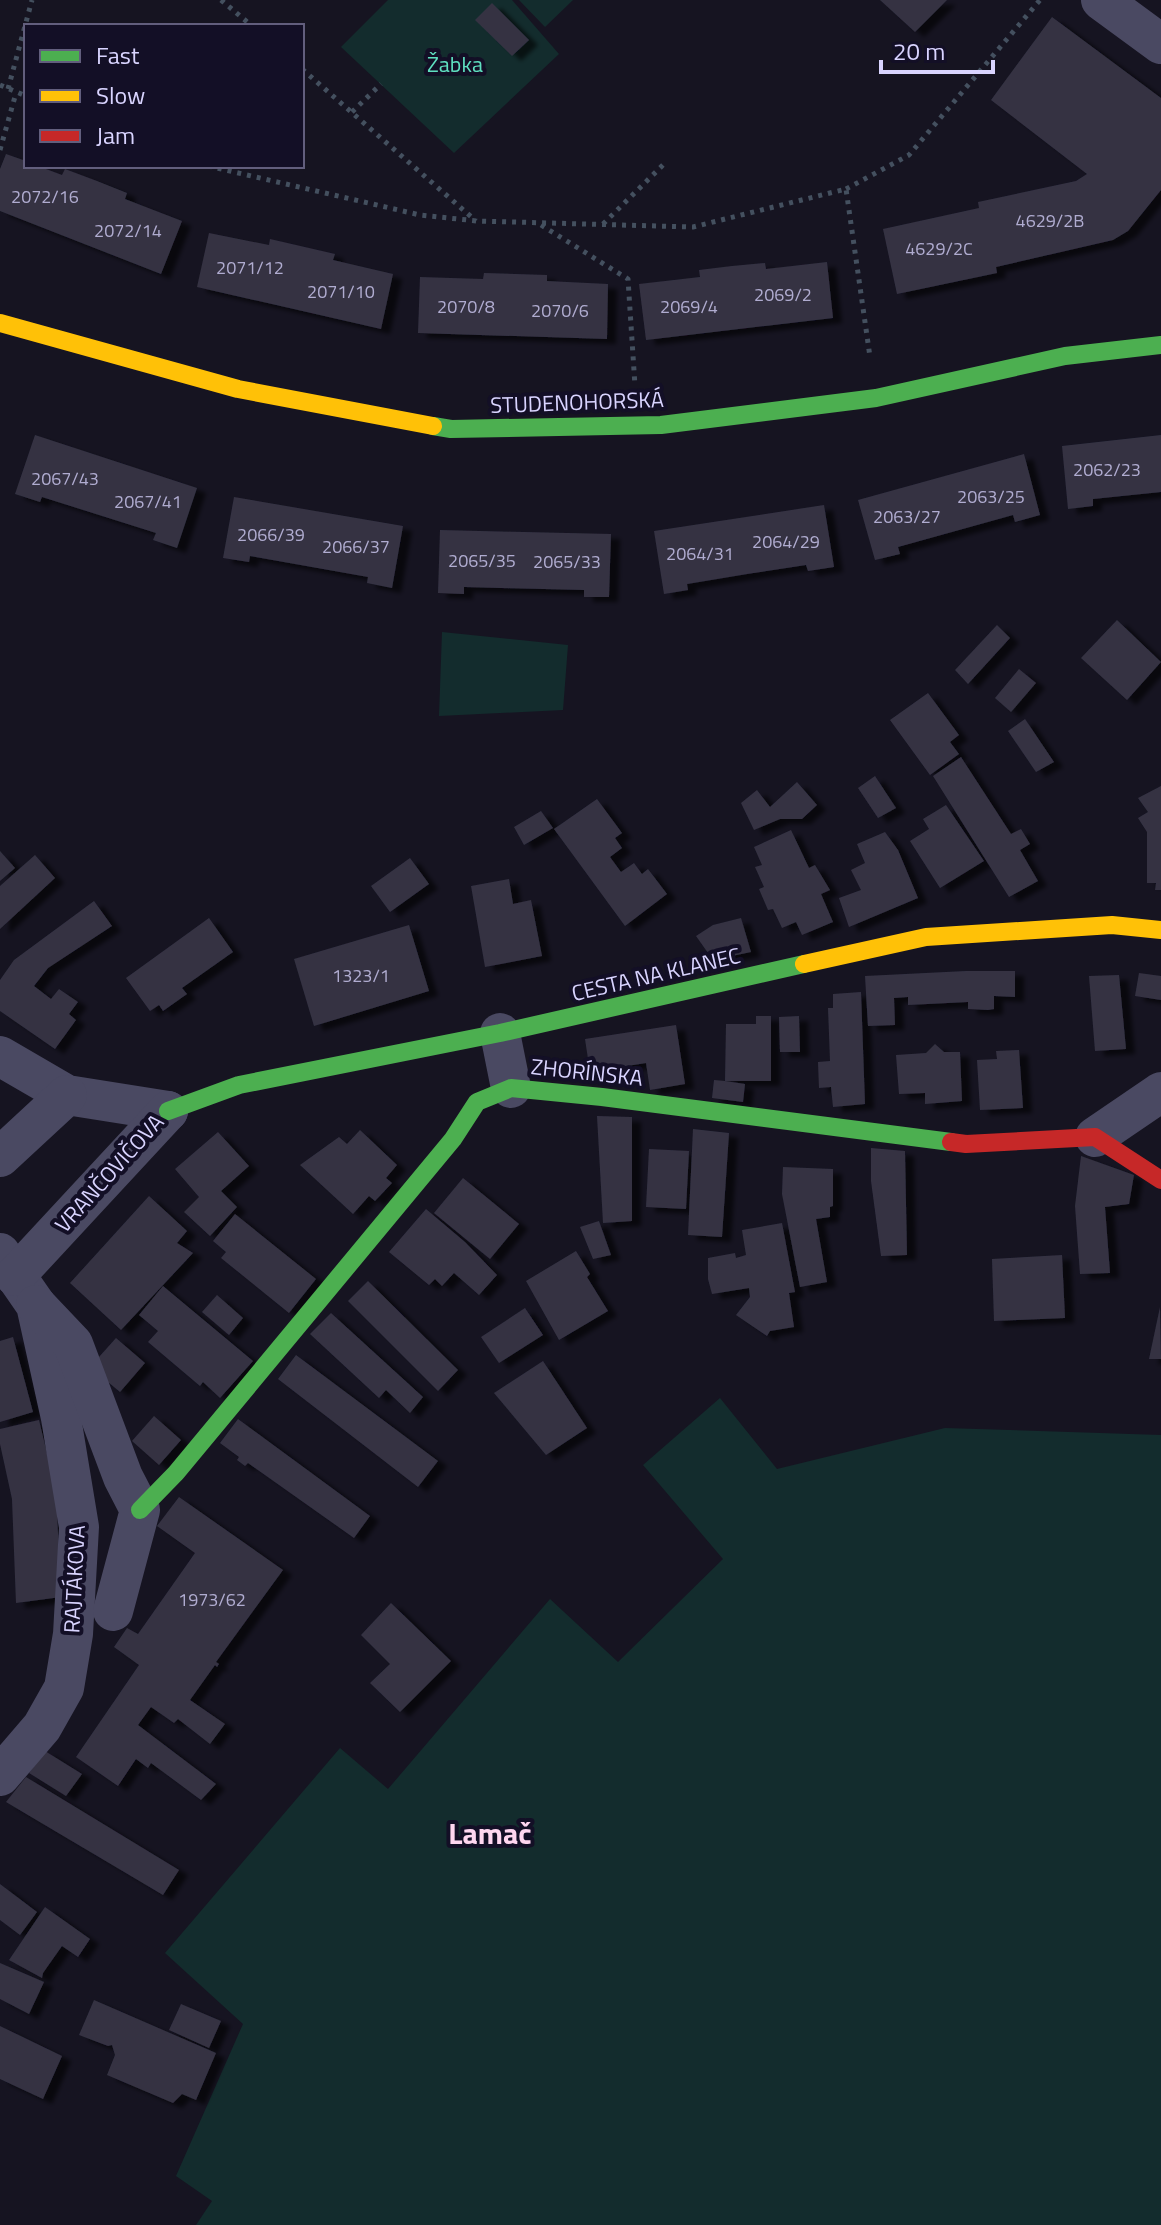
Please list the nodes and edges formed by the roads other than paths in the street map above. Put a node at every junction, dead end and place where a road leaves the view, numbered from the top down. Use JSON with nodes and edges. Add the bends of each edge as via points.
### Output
{"nodes":[{"id":1,"x":1101,"y":0,"type":"edge"},
{"id":2,"x":1161,"y":44,"type":"edge"},
{"id":3,"x":0,"y":323,"type":"edge"},
{"id":4,"x":1161,"y":345,"type":"edge"},
{"id":5,"x":1161,"y":930,"type":"edge"},
{"id":6,"x":500,"y":1033,"type":"junction"},
{"id":7,"x":0,"y":1056,"type":"edge"},
{"id":8,"x":511,"y":1088,"type":"junction"},
{"id":9,"x":1161,"y":1092,"type":"edge"},
{"id":10,"x":67,"y":1095,"type":"junction"},
{"id":11,"x":168,"y":1111,"type":"junction"},
{"id":12,"x":1095,"y":1137,"type":"junction"},
{"id":13,"x":0,"y":1157,"type":"edge"},
{"id":14,"x":1161,"y":1180,"type":"edge"},
{"id":15,"x":17,"y":1278,"type":"edge"},
{"id":16,"x":140,"y":1510,"type":"junction"},
{"id":17,"x":113,"y":1611,"type":"dead end"},
{"id":18,"x":0,"y":1776,"type":"edge"}],
"edges":[{"from":1,"to":2,"type":"street"},
{"from":3,"to":4,"type":"street","name":"STUDENOHORSKÁ","via":[[238,389],[451,429],[661,425],[876,398],[1065,356]]},
{"from":5,"to":6,"type":"street","name":"CESTA NA KLANEC","via":[[1112,925],[926,937]]},
{"from":6,"to":8,"type":"street"},
{"from":6,"to":11,"type":"street","name":"CESTA NA KLANEC","via":[[239,1085]]},
{"from":7,"to":10,"type":"street","name":"VRANČOVIČOVA"},
{"from":8,"to":12,"type":"street","name":"ZHORÍNSKA","via":[[966,1144]]},
{"from":8,"to":16,"type":"street","name":"ZHORÍNSKA","via":[[477,1102],[453,1139],[186,1462]]},
{"from":9,"to":12,"type":"street"},
{"from":10,"to":11,"type":"street","name":"VRANČOVIČOVA"},
{"from":10,"to":13,"type":"street"},
{"from":11,"to":15,"type":"street","name":"VRANČOVIČOVA"},
{"from":12,"to":14,"type":"street"},
{"from":15,"to":16,"type":"street","via":[[73,1344]]},
{"from":15,"to":18,"type":"street","name":"RAJTÁKOVA","via":[[70,1470],[79,1565],[64,1688],[42,1727]]},
{"from":16,"to":17,"type":"street"}]}
